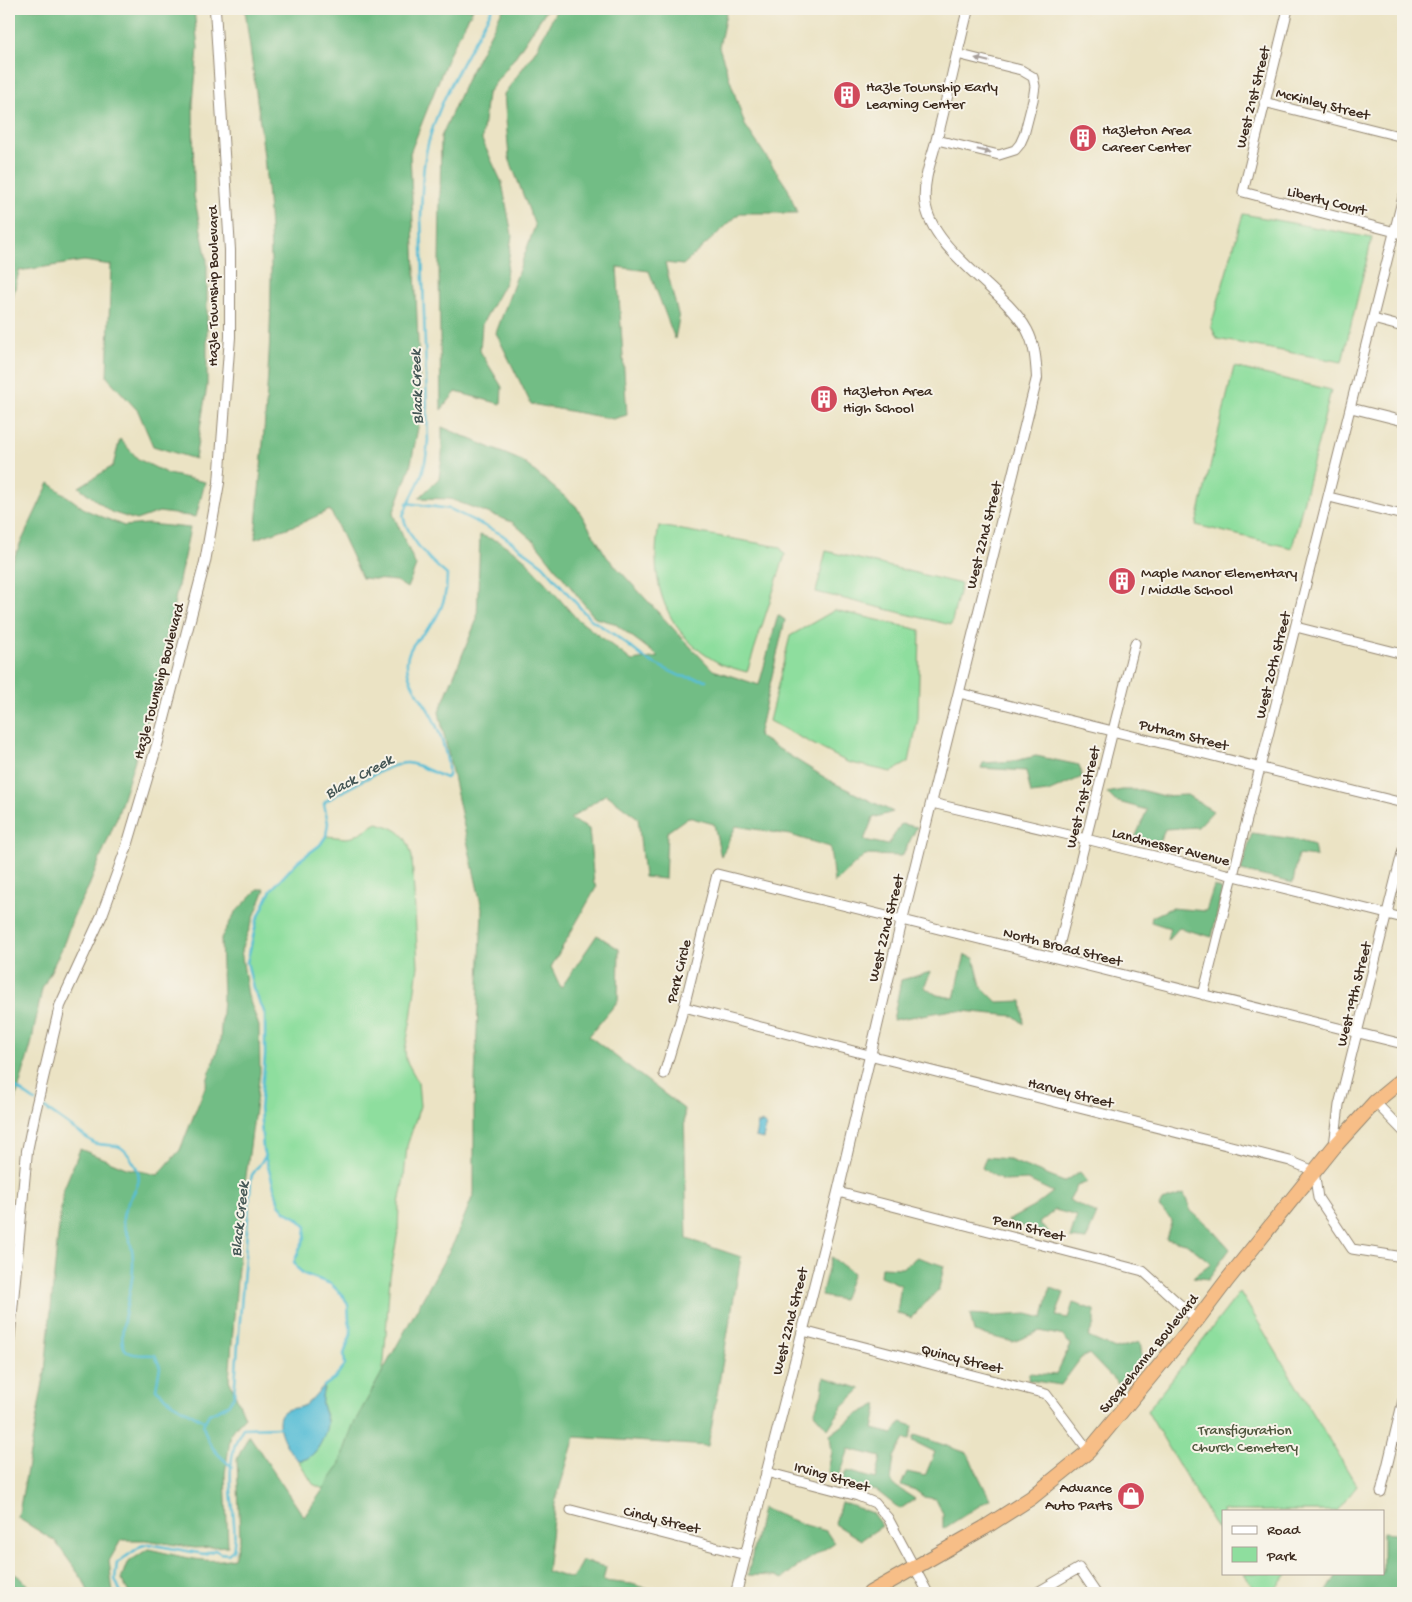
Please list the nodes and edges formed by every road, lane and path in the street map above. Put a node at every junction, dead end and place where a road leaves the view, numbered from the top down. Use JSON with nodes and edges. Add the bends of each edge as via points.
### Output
{"nodes":[{"id":1,"x":215,"y":9,"type":"edge"},
{"id":2,"x":968,"y":9,"type":"edge"},
{"id":3,"x":1288,"y":9,"type":"edge"},
{"id":4,"x":957,"y":54,"type":"junction"},
{"id":5,"x":1264,"y":102,"type":"junction"},
{"id":6,"x":1403,"y":137,"type":"edge"},
{"id":7,"x":937,"y":140,"type":"junction"},
{"id":8,"x":1243,"y":192,"type":"joint"},
{"id":9,"x":1403,"y":197,"type":"edge"},
{"id":10,"x":1399,"y":232,"type":"edge"},
{"id":11,"x":1373,"y":319,"type":"junction"},
{"id":12,"x":1403,"y":327,"type":"edge"},
{"id":13,"x":1351,"y":408,"type":"junction"},
{"id":14,"x":1403,"y":422,"type":"edge"},
{"id":15,"x":1329,"y":496,"type":"junction"},
{"id":16,"x":1403,"y":515,"type":"edge"},
{"id":17,"x":1296,"y":627,"type":"junction"},
{"id":18,"x":1135,"y":642,"type":"dead end"},
{"id":19,"x":1403,"y":654,"type":"edge"},
{"id":20,"x":959,"y":693,"type":"junction"},
{"id":21,"x":1113,"y":731,"type":"junction"},
{"id":22,"x":1260,"y":768,"type":"junction"},
{"id":23,"x":932,"y":803,"type":"junction"},
{"id":24,"x":1403,"y":803,"type":"edge"},
{"id":25,"x":1086,"y":839,"type":"junction"},
{"id":26,"x":1403,"y":850,"type":"edge"},
{"id":27,"x":717,"y":874,"type":"joint"},
{"id":28,"x":1233,"y":876,"type":"junction"},
{"id":29,"x":1387,"y":914,"type":"junction"},
{"id":30,"x":1403,"y":918,"type":"edge"},
{"id":31,"x":902,"y":920,"type":"junction"},
{"id":32,"x":1056,"y":958,"type":"junction"},
{"id":33,"x":1203,"y":995,"type":"junction"},
{"id":34,"x":684,"y":1007,"type":"junction"},
{"id":35,"x":1357,"y":1034,"type":"junction"},
{"id":36,"x":1403,"y":1044,"type":"edge"},
{"id":37,"x":869,"y":1055,"type":"junction"},
{"id":38,"x":664,"y":1074,"type":"dead end"},
{"id":39,"x":1403,"y":1079,"type":"edge"},
{"id":40,"x":1375,"y":1102,"type":"junction"},
{"id":41,"x":1403,"y":1131,"type":"edge"},
{"id":42,"x":1334,"y":1147,"type":"junction"},
{"id":43,"x":1314,"y":1171,"type":"junction"},
{"id":44,"x":838,"y":1192,"type":"junction"},
{"id":45,"x":1403,"y":1256,"type":"edge"},
{"id":46,"x":1197,"y":1320,"type":"junction"},
{"id":47,"x":803,"y":1331,"type":"junction"},
{"id":48,"x":9,"y":1343,"type":"edge"},
{"id":49,"x":1403,"y":1400,"type":"edge"},
{"id":50,"x":1089,"y":1451,"type":"junction"},
{"id":51,"x":766,"y":1472,"type":"junction"},
{"id":52,"x":1381,"y":1492,"type":"dead end"},
{"id":53,"x":570,"y":1510,"type":"dead end"},
{"id":54,"x":746,"y":1555,"type":"junction"},
{"id":55,"x":914,"y":1569,"type":"junction"},
{"id":56,"x":736,"y":1593,"type":"edge"},
{"id":57,"x":870,"y":1593,"type":"edge"},
{"id":58,"x":928,"y":1593,"type":"edge"},
{"id":59,"x":1036,"y":1593,"type":"edge"},
{"id":60,"x":1096,"y":1593,"type":"edge"}],
"edges":[{"from":1,"to":48,"type":"street","name":"Hazle Township Boulevard","via":[[230,250],[230,338],[219,483],[205,562],[159,738],[127,846],[102,914],[60,1006],[34,1112],[27,1151]]},
{"from":2,"to":4,"type":"street","name":"West 22nd Street"},
{"from":3,"to":5,"type":"street","name":"West 21st Street"},
{"from":4,"to":7,"type":"street","name":"West 22nd Street"},
{"from":7,"to":4,"type":"street","one_way":true,"via":[[999,155],[1015,150],[1024,134],[1033,100],[1035,86],[1032,77],[1021,70]]},
{"from":5,"to":6,"type":"street","name":"McKinley Street"},
{"from":5,"to":8,"type":"street","name":"West 21st Street"},
{"from":7,"to":20,"type":"street","name":"West 22nd Street","via":[[928,173],[925,202],[932,223],[943,240],[1014,312],[1027,330],[1033,346],[1037,378]]},
{"from":8,"to":10,"type":"street","name":"Liberty Court"},
{"from":9,"to":10,"type":"street","name":"West 20th Street"},
{"from":10,"to":11,"type":"street","name":"West 20th Street"},
{"from":11,"to":12,"type":"street"},
{"from":11,"to":13,"type":"street","name":"West 20th Street"},
{"from":13,"to":14,"type":"street"},
{"from":13,"to":15,"type":"street","name":"West 20th Street"},
{"from":15,"to":16,"type":"street"},
{"from":15,"to":17,"type":"street","name":"West 20th Street"},
{"from":17,"to":19,"type":"street"},
{"from":17,"to":22,"type":"street","name":"West 20th Street"},
{"from":18,"to":21,"type":"street","name":"West 21st Street"},
{"from":20,"to":21,"type":"street","name":"Putnam Street"},
{"from":20,"to":23,"type":"street","name":"West 22nd Street"},
{"from":21,"to":22,"type":"street","name":"Putnam Street"},
{"from":21,"to":25,"type":"street","name":"West 21st Street"},
{"from":22,"to":24,"type":"street","name":"Putnam Street"},
{"from":22,"to":28,"type":"street","name":"West 20th Street"},
{"from":23,"to":25,"type":"street","name":"Landmesser Avenue"},
{"from":23,"to":31,"type":"street","name":"West 22nd Street"},
{"from":25,"to":28,"type":"street","name":"Landmesser Avenue"},
{"from":25,"to":32,"type":"street","name":"West 21st Street"},
{"from":26,"to":29,"type":"street","name":"West 19th Street"},
{"from":27,"to":31,"type":"street","name":"North Broad Street"},
{"from":27,"to":34,"type":"street","name":"Park Circle"},
{"from":28,"to":29,"type":"street","name":"Landmesser Avenue"},
{"from":28,"to":33,"type":"street","name":"West 20th Street"},
{"from":29,"to":30,"type":"street","name":"Landmesser Avenue"},
{"from":29,"to":35,"type":"street","name":"West 19th Street"},
{"from":31,"to":32,"type":"street","name":"North Broad Street"},
{"from":31,"to":37,"type":"street","name":"West 22nd Street"},
{"from":32,"to":33,"type":"street","name":"North Broad Street"},
{"from":33,"to":35,"type":"street","name":"North Broad Street"},
{"from":34,"to":37,"type":"street","name":"Harvey Street"},
{"from":34,"to":38,"type":"street","name":"Park Circle"},
{"from":35,"to":36,"type":"street","name":"North Broad Street"},
{"from":35,"to":42,"type":"street","name":"West 19th Street","via":[[1339,1105]]},
{"from":37,"to":43,"type":"street","name":"Harvey Street","via":[[1290,1160]]},
{"from":37,"to":44,"type":"street","name":"West 22nd Street"},
{"from":39,"to":40,"type":"highway","name":"Susquehanna Boulevard"},
{"from":40,"to":41,"type":"street"},
{"from":40,"to":42,"type":"highway","name":"Susquehanna Boulevard"},
{"from":42,"to":43,"type":"highway","name":"Susquehanna Boulevard"},
{"from":43,"to":45,"type":"street","via":[[1318,1198],[1352,1250]]},
{"from":43,"to":46,"type":"highway","name":"Susquehanna Boulevard"},
{"from":44,"to":46,"type":"street","name":"Penn Street","via":[[1143,1271]]},
{"from":44,"to":47,"type":"street","name":"West 22nd Street"},
{"from":46,"to":50,"type":"highway","name":"Susquehanna Boulevard"},
{"from":47,"to":50,"type":"street","name":"Quincy Street","via":[[1046,1394]]},
{"from":47,"to":51,"type":"street","name":"West 22nd Street"},
{"from":49,"to":52,"type":"street"},
{"from":50,"to":55,"type":"highway","name":"Susquehanna Boulevard","via":[[1031,1498]]},
{"from":51,"to":54,"type":"street","name":"West 22nd Street"},
{"from":51,"to":55,"type":"street","name":"Irving Street","via":[[875,1503],[888,1518]]},
{"from":53,"to":54,"type":"street","name":"Cindy Street"},
{"from":54,"to":56,"type":"street","name":"West 22nd Street"},
{"from":55,"to":57,"type":"highway","name":"Susquehanna Boulevard"},
{"from":55,"to":58,"type":"street","name":"Irving Street"},
{"from":59,"to":60,"type":"street","via":[[1079,1568]]}]}
